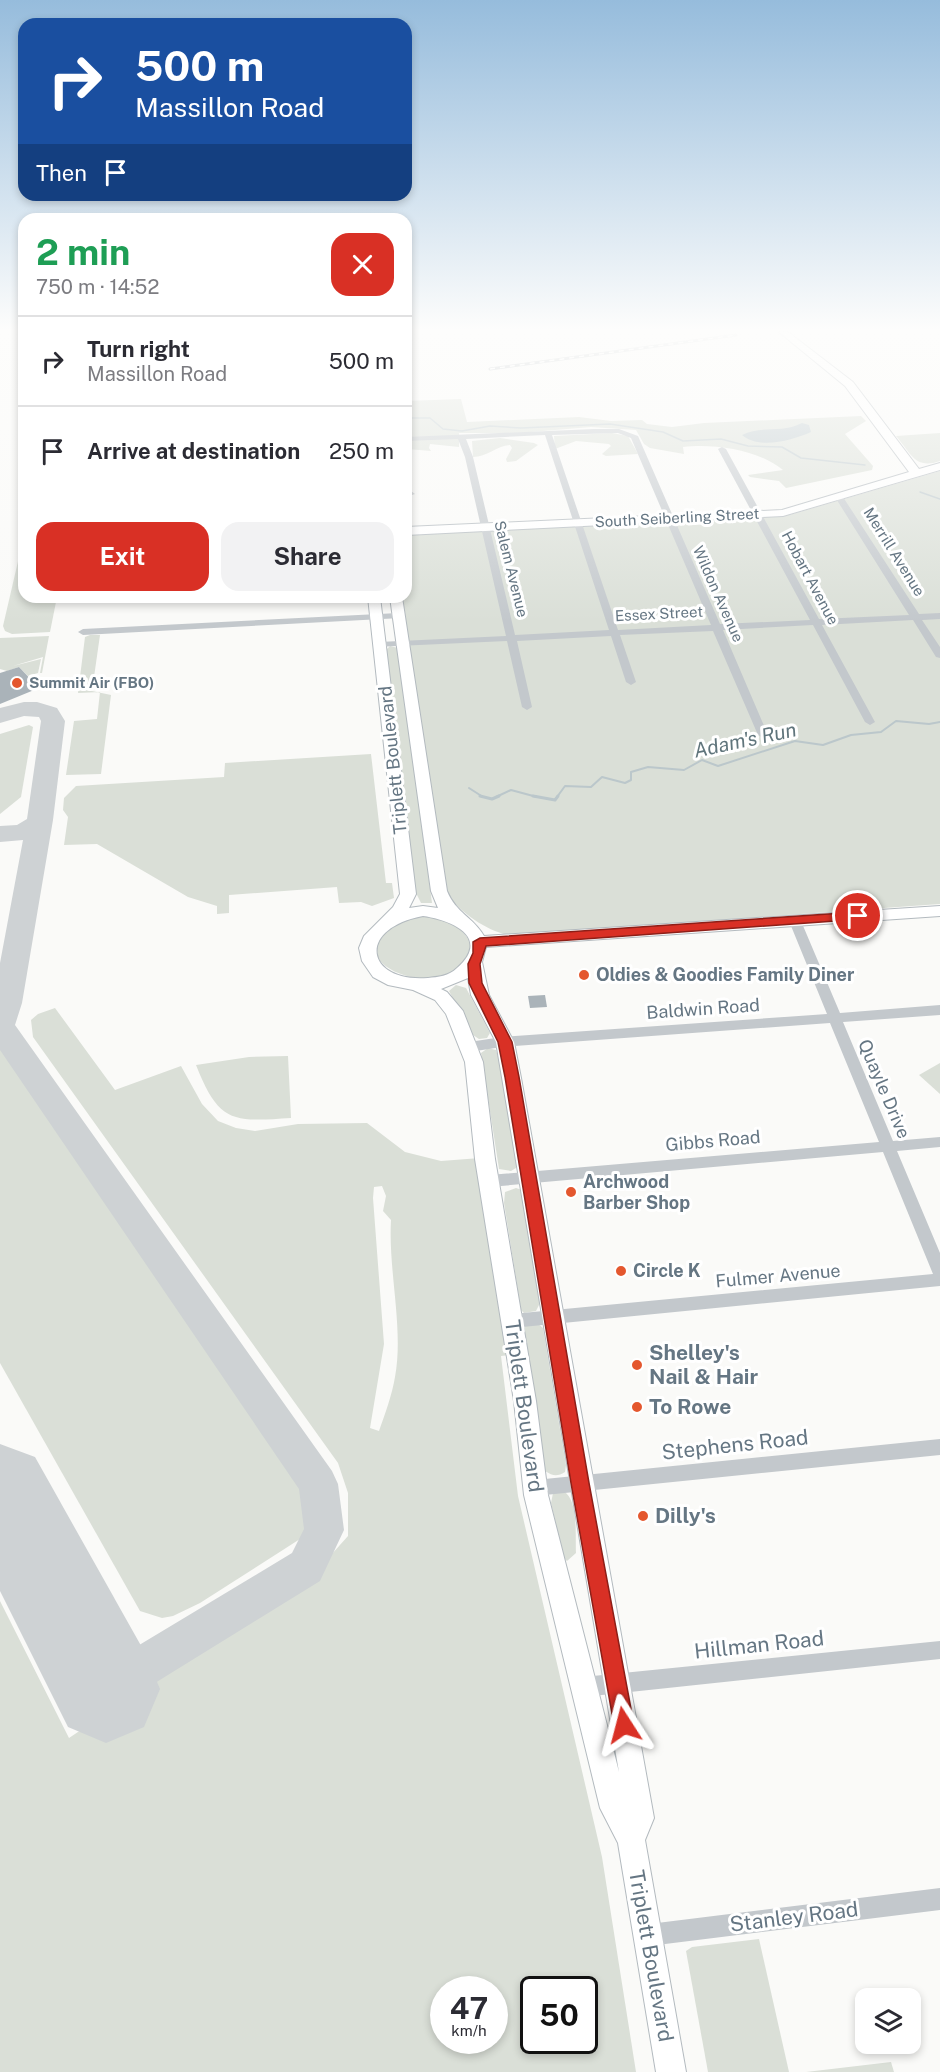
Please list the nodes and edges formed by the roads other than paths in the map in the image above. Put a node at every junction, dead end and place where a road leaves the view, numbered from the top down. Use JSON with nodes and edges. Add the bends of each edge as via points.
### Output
{"nodes":[{"id":1,"x":883,"y":429,"type":"edge"},
{"id":2,"x":548,"y":434,"type":"junction"},
{"id":3,"x":462,"y":438,"type":"junction"},
{"id":4,"x":412,"y":439,"type":"edge"},
{"id":5,"x":722,"y":449,"type":"dead end"},
{"id":6,"x":940,"y":466,"type":"edge"},
{"id":7,"x":916,"y":473,"type":"junction"},
{"id":8,"x":839,"y":497,"type":"junction"},
{"id":9,"x":760,"y":514,"type":"junction"},
{"id":10,"x":669,"y":518,"type":"junction"},
{"id":11,"x":577,"y":523,"type":"junction"},
{"id":12,"x":485,"y":527,"type":"junction"},
{"id":13,"x":412,"y":531,"type":"edge"},
{"id":14,"x":375,"y":603,"type":"edge"},
{"id":15,"x":397,"y":603,"type":"edge"},
{"id":16,"x":398,"y":616,"type":"junction"},
{"id":17,"x":940,"y":616,"type":"edge"},
{"id":18,"x":917,"y":617,"type":"junction"},
{"id":19,"x":376,"y":618,"type":"junction"},
{"id":20,"x":816,"y":621,"type":"junction"},
{"id":21,"x":716,"y":627,"type":"junction"},
{"id":22,"x":83,"y":632,"type":"dead end"},
{"id":23,"x":615,"y":632,"type":"junction"},
{"id":24,"x":511,"y":637,"type":"junction"},
{"id":25,"x":402,"y":643,"type":"junction"},
{"id":26,"x":380,"y":645,"type":"junction"},
{"id":27,"x":940,"y":655,"type":"edge"},
{"id":28,"x":631,"y":682,"type":"dead end"},
{"id":29,"x":527,"y":707,"type":"dead end"},
{"id":30,"x":870,"y":722,"type":"dead end"},
{"id":31,"x":763,"y":735,"type":"dead end"},
{"id":32,"x":940,"y":911,"type":"edge"},
{"id":33,"x":455,"y":916,"type":"junction"},
{"id":34,"x":392,"y":918,"type":"junction"},
{"id":35,"x":795,"y":921,"type":"junction"},
{"id":36,"x":480,"y":942,"type":"junction"},
{"id":37,"x":474,"y":964,"type":"junction"},
{"id":38,"x":417,"y":985,"type":"junction"},
{"id":39,"x":940,"y":1010,"type":"edge"},
{"id":40,"x":835,"y":1018,"type":"junction"},
{"id":41,"x":505,"y":1042,"type":"junction"},
{"id":42,"x":469,"y":1047,"type":"junction"},
{"id":43,"x":940,"y":1142,"type":"edge"},
{"id":44,"x":888,"y":1145,"type":"junction"},
{"id":45,"x":529,"y":1176,"type":"junction"},
{"id":46,"x":489,"y":1181,"type":"junction"},
{"id":47,"x":940,"y":1272,"type":"edge"},
{"id":48,"x":940,"y":1280,"type":"edge"},
{"id":49,"x":552,"y":1316,"type":"junction"},
{"id":50,"x":512,"y":1321,"type":"junction"},
{"id":51,"x":940,"y":1447,"type":"edge"},
{"id":52,"x":580,"y":1483,"type":"junction"},
{"id":53,"x":535,"y":1488,"type":"junction"},
{"id":54,"x":940,"y":1650,"type":"edge"},
{"id":55,"x":618,"y":1684,"type":"junction"},
{"id":56,"x":583,"y":1687,"type":"junction"},
{"id":57,"x":631,"y":1840,"type":"junction"},
{"id":58,"x":940,"y":1899,"type":"edge"},
{"id":59,"x":649,"y":1935,"type":"junction"},
{"id":60,"x":671,"y":2072,"type":"edge"}],
"edges":[{"from":1,"to":7,"type":"main road"},
{"from":2,"to":3,"type":"street"},
{"from":2,"to":10,"type":"street","name":"Wildon Avenue","via":[[594,431],[635,438]]},
{"from":2,"to":11,"type":"street"},
{"from":3,"to":4,"type":"street"},
{"from":3,"to":12,"type":"street","name":"Salem Avenue"},
{"from":5,"to":9,"type":"street","name":"Hobart Avenue"},
{"from":6,"to":7,"type":"main road","name":"South Seiberling Street"},
{"from":7,"to":8,"type":"main road","name":"South Seiberling Street"},
{"from":8,"to":9,"type":"main road","name":"South Seiberling Street","via":[[799,510]]},
{"from":8,"to":18,"type":"street","name":"Merrill Avenue"},
{"from":9,"to":10,"type":"main road","name":"South Seiberling Street"},
{"from":9,"to":20,"type":"street","name":"Hobart Avenue"},
{"from":10,"to":11,"type":"main road","name":"South Seiberling Street"},
{"from":10,"to":21,"type":"street","name":"Wildon Avenue"},
{"from":11,"to":12,"type":"main road","name":"South Seiberling Street"},
{"from":11,"to":23,"type":"street"},
{"from":12,"to":13,"type":"main road","name":"South Seiberling Street"},
{"from":12,"to":24,"type":"street","name":"Salem Avenue"},
{"from":14,"to":19,"type":"main road","name":"Triplett Boulevard"},
{"from":15,"to":16,"type":"main road","name":"Triplett Boulevard"},
{"from":16,"to":19,"type":"street"},
{"from":16,"to":25,"type":"main road","name":"Triplett Boulevard"},
{"from":17,"to":18,"type":"street","name":"Essex Street"},
{"from":18,"to":20,"type":"street","name":"Essex Street"},
{"from":18,"to":27,"type":"street","name":"Merrill Avenue"},
{"from":19,"to":22,"type":"street"},
{"from":19,"to":26,"type":"main road","name":"Triplett Boulevard"},
{"from":20,"to":21,"type":"street","name":"Essex Street"},
{"from":20,"to":30,"type":"street","name":"Hobart Avenue"},
{"from":21,"to":23,"type":"street","name":"Essex Street"},
{"from":21,"to":31,"type":"street","name":"Wildon Avenue"},
{"from":23,"to":24,"type":"street","name":"Essex Street"},
{"from":23,"to":28,"type":"street"},
{"from":24,"to":25,"type":"street","name":"Essex Street"},
{"from":24,"to":29,"type":"street","name":"Salem Avenue"},
{"from":25,"to":26,"type":"street","name":"Essex Street"},
{"from":25,"to":33,"type":"main road","name":"Triplett Boulevard","via":[[439,891],[446,908]]},
{"from":26,"to":34,"type":"main road","name":"Triplett Boulevard","via":[[408,894]]},
{"from":32,"to":35,"type":"main road"},
{"from":33,"to":34,"type":"main road","via":[[423,911]]},
{"from":33,"to":36,"type":"main road","via":[[471,927]]},
{"from":34,"to":38,"type":"main road","via":[[371,935],[368,956],[384,975]]},
{"from":35,"to":36,"type":"main road"},
{"from":35,"to":40,"type":"street","name":"Quayle Drive"},
{"from":36,"to":37,"type":"main road"},
{"from":37,"to":38,"type":"main road","via":[[455,978]]},
{"from":37,"to":41,"type":"main road","name":"Triplett Boulevard","via":[[480,995]]},
{"from":38,"to":42,"type":"main road","name":"Triplett Boulevard","via":[[441,996],[454,1011]]},
{"from":39,"to":40,"type":"street","name":"Baldwin Road"},
{"from":40,"to":41,"type":"street","name":"Baldwin Road"},
{"from":40,"to":44,"type":"street","name":"Quayle Drive"},
{"from":41,"to":42,"type":"street","name":"Baldwin Road"},
{"from":41,"to":45,"type":"main road","name":"Triplett Boulevard"},
{"from":42,"to":46,"type":"main road","name":"Triplett Boulevard","via":[[477,1077]]},
{"from":43,"to":44,"type":"street","name":"Gibbs Road"},
{"from":44,"to":45,"type":"street","name":"Gibbs Road"},
{"from":44,"to":47,"type":"street","name":"Quayle Drive"},
{"from":45,"to":46,"type":"street","name":"Gibbs Road"},
{"from":45,"to":49,"type":"main road","name":"Triplett Boulevard"},
{"from":46,"to":50,"type":"main road","name":"Triplett Boulevard"},
{"from":48,"to":49,"type":"street","name":"Fulmer Avenue"},
{"from":49,"to":50,"type":"street","name":"Fulmer Avenue"},
{"from":49,"to":52,"type":"main road","name":"Triplett Boulevard"},
{"from":50,"to":53,"type":"main road","name":"Triplett Boulevard"},
{"from":51,"to":52,"type":"street","name":"Stephens Road"},
{"from":52,"to":53,"type":"street","name":"Stephens Road"},
{"from":52,"to":55,"type":"main road","name":"Triplett Boulevard"},
{"from":53,"to":56,"type":"main road","name":"Triplett Boulevard"},
{"from":54,"to":55,"type":"street","name":"Hillman Road"},
{"from":55,"to":56,"type":"street","name":"Hillman Road"},
{"from":55,"to":57,"type":"main road","name":"Triplett Boulevard","via":[[639,1818]]},
{"from":56,"to":57,"type":"main road","name":"Triplett Boulevard","via":[[614,1808]]},
{"from":57,"to":59,"type":"main road","name":"Triplett Boulevard"},
{"from":58,"to":59,"type":"street","name":"Stanley Road"},
{"from":59,"to":60,"type":"main road","name":"Triplett Boulevard"}]}
